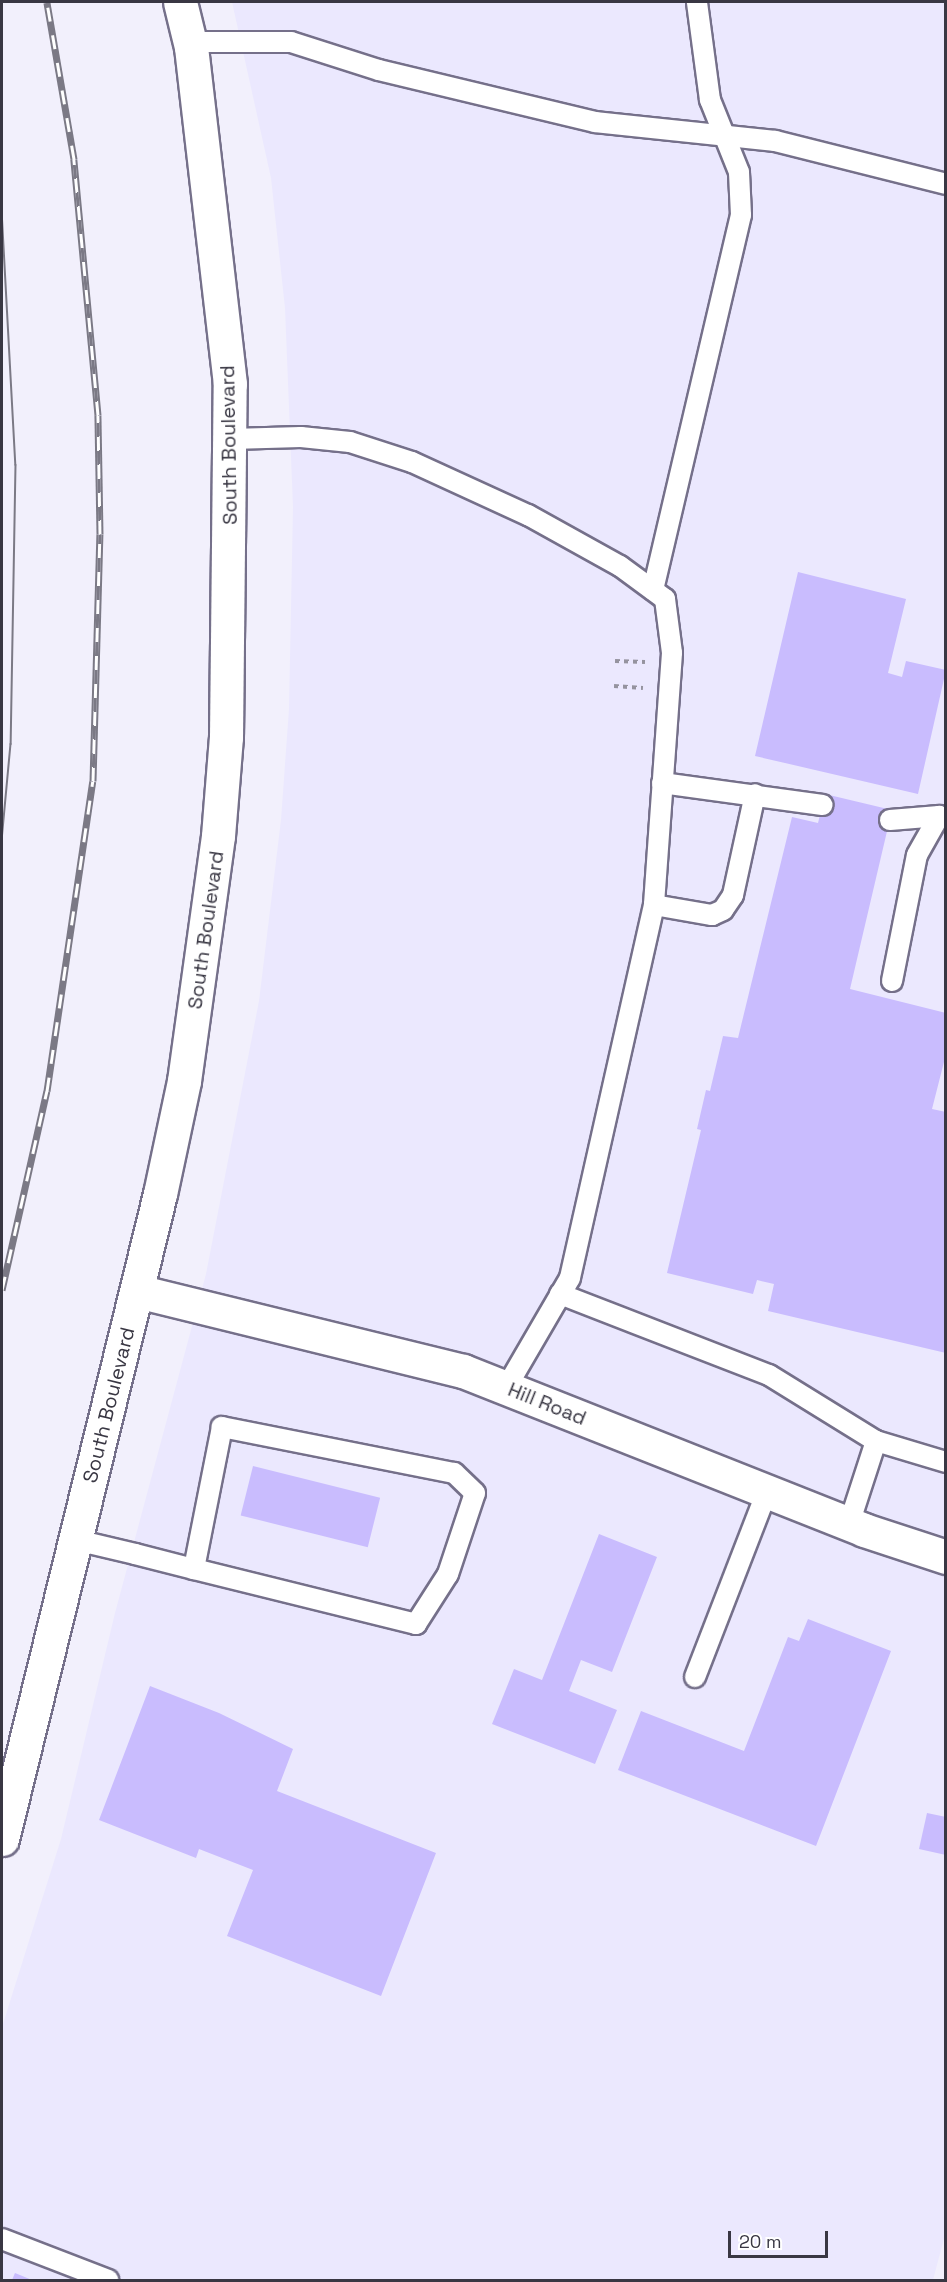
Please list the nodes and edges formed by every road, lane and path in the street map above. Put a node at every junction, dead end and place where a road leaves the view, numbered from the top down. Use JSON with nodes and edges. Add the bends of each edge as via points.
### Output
{"nodes":[{"id":1,"x":180,"y":2,"type":"edge"},
{"id":2,"x":697,"y":2,"type":"edge"},
{"id":3,"x":190,"y":42,"type":"junction"},
{"id":4,"x":725,"y":138,"type":"junction"},
{"id":5,"x":945,"y":184,"type":"edge"},
{"id":6,"x":231,"y":439,"type":"junction"},
{"id":7,"x":653,"y":590,"type":"junction"},
{"id":8,"x":662,"y":783,"type":"junction"},
{"id":9,"x":755,"y":794,"type":"junction"},
{"id":10,"x":822,"y":805,"type":"dead end"},
{"id":11,"x":943,"y":812,"type":"edge"},
{"id":12,"x":890,"y":820,"type":"dead end"},
{"id":13,"x":654,"y":905,"type":"junction"},
{"id":14,"x":892,"y":981,"type":"dead end"},
{"id":15,"x":137,"y":1291,"type":"junction"},
{"id":16,"x":560,"y":1294,"type":"junction"},
{"id":17,"x":506,"y":1388,"type":"junction"},
{"id":18,"x":876,"y":1441,"type":"junction"},
{"id":19,"x":945,"y":1462,"type":"edge"},
{"id":20,"x":767,"y":1491,"type":"junction"},
{"id":21,"x":849,"y":1524,"type":"junction"},
{"id":22,"x":76,"y":1540,"type":"junction"},
{"id":23,"x":945,"y":1557,"type":"edge"},
{"id":24,"x":194,"y":1569,"type":"junction"},
{"id":25,"x":695,"y":1677,"type":"dead end"},
{"id":26,"x":2,"y":1839,"type":"edge"},
{"id":27,"x":2,"y":2239,"type":"edge"},
{"id":28,"x":108,"y":2280,"type":"edge"}],
"edges":[{"from":1,"to":3,"type":"main road","name":"South Boulevard"},
{"from":2,"to":4,"type":"lane","via":[[710,100]]},
{"from":3,"to":4,"type":"lane","via":[[291,42],[379,70],[595,122]]},
{"from":3,"to":6,"type":"main road","name":"South Boulevard","via":[[230,384]]},
{"from":4,"to":5,"type":"lane","via":[[775,141]]},
{"from":4,"to":7,"type":"lane","via":[[739,172],[741,215]]},
{"from":6,"to":7,"type":"lane","via":[[301,437],[350,442],[412,462],[528,515],[620,566]]},
{"from":6,"to":15,"type":"main road","name":"South Boulevard","via":[[226,737],[215,871],[184,1081]]},
{"from":7,"to":8,"type":"lane","via":[[665,599],[672,653]]},
{"from":8,"to":9,"type":"lane"},
{"from":8,"to":13,"type":"lane"},
{"from":9,"to":10,"type":"lane"},
{"from":9,"to":13,"type":"lane","via":[[733,895],[723,910],[712,915]]},
{"from":11,"to":12,"type":"lane"},
{"from":11,"to":14,"type":"lane","via":[[917,855]]},
{"from":13,"to":16,"type":"lane","via":[[570,1278]]},
{"from":15,"to":17,"type":"main road","name":"Hill Road","via":[[420,1358]]},
{"from":15,"to":22,"type":"main road","name":"South Boulevard"},
{"from":16,"to":17,"type":"lane"},
{"from":16,"to":18,"type":"lane","via":[[769,1375]]},
{"from":17,"to":20,"type":"main road","name":"Hill Road"},
{"from":18,"to":19,"type":"lane"},
{"from":18,"to":21,"type":"lane"},
{"from":20,"to":21,"type":"main road","name":"Hill Road"},
{"from":20,"to":25,"type":"lane"},
{"from":21,"to":23,"type":"main road","name":"Hill Road"},
{"from":22,"to":24,"type":"lane"},
{"from":22,"to":26,"type":"main road","name":"South Boulevard"},
{"from":24,"to":24,"type":"lane","via":[[416,1624],[448,1574],[475,1493],[454,1473],[222,1427]]},
{"from":27,"to":28,"type":"lane"}]}
